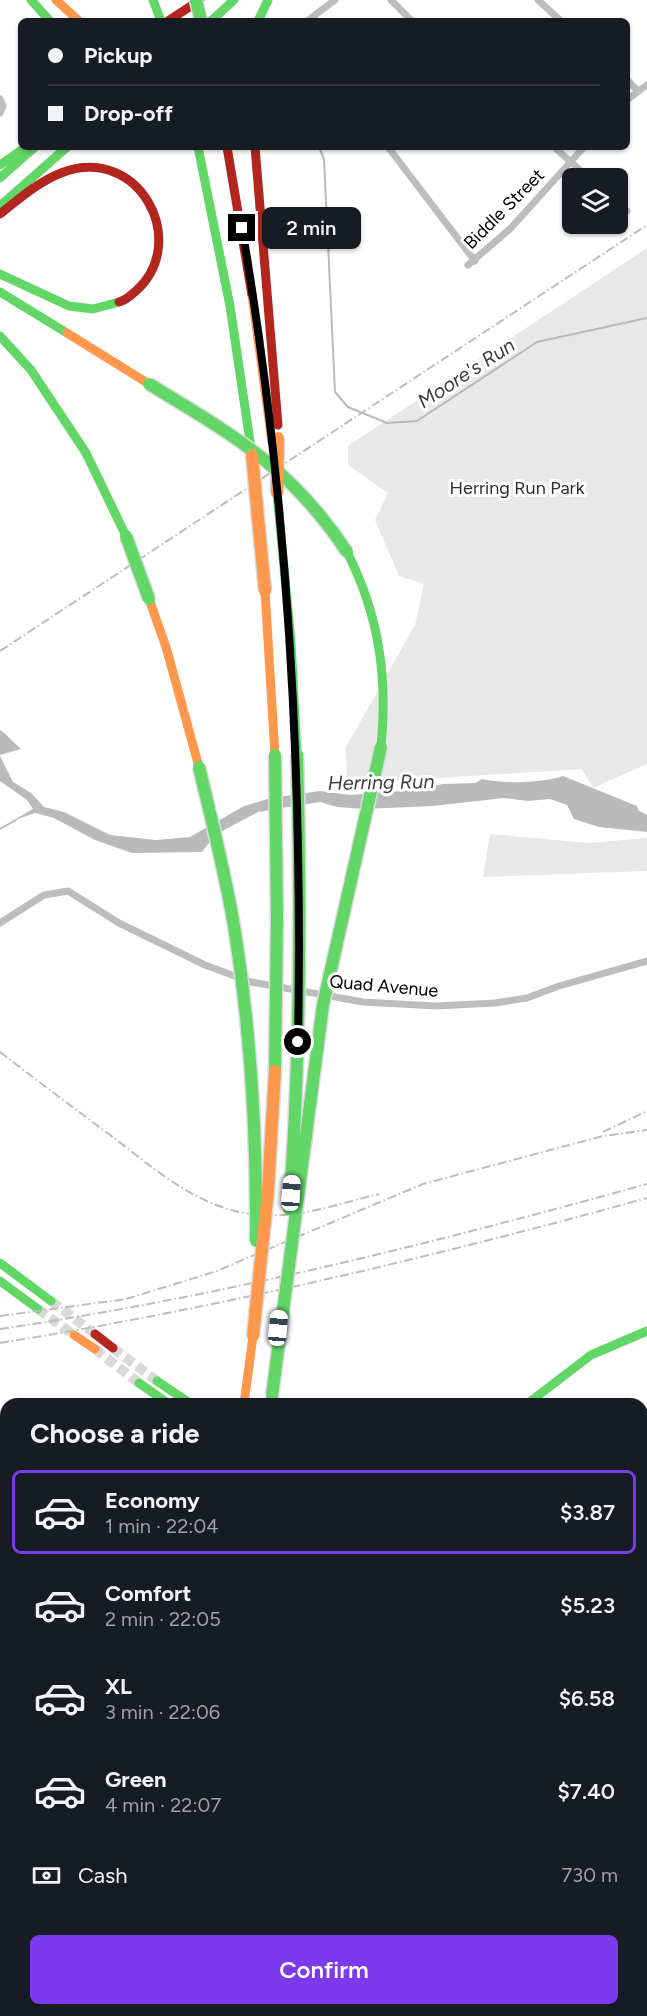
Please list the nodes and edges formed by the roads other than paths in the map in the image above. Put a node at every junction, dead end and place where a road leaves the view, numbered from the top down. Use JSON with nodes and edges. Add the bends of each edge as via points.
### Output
{"nodes":[{"id":1,"x":32,"y":0,"type":"edge"},
{"id":2,"x":56,"y":0,"type":"edge"},
{"id":3,"x":200,"y":0,"type":"edge"},
{"id":4,"x":234,"y":0,"type":"edge"},
{"id":5,"x":268,"y":0,"type":"edge"},
{"id":6,"x":335,"y":0,"type":"edge"},
{"id":7,"x":391,"y":0,"type":"edge"},
{"id":8,"x":538,"y":0,"type":"edge"},
{"id":9,"x":158,"y":2,"type":"edge"},
{"id":10,"x":47,"y":18,"type":"edge"},
{"id":11,"x":76,"y":18,"type":"edge"},
{"id":12,"x":161,"y":18,"type":"edge"},
{"id":13,"x":166,"y":18,"type":"edge"},
{"id":14,"x":173,"y":18,"type":"edge"},
{"id":15,"x":183,"y":18,"type":"edge"},
{"id":16,"x":201,"y":18,"type":"edge"},
{"id":17,"x":214,"y":18,"type":"edge"},
{"id":18,"x":259,"y":18,"type":"edge"},
{"id":19,"x":311,"y":18,"type":"edge"},
{"id":20,"x":409,"y":18,"type":"edge"},
{"id":21,"x":558,"y":18,"type":"edge"},
{"id":22,"x":630,"y":83,"type":"edge"},
{"id":23,"x":647,"y":85,"type":"edge"},
{"id":24,"x":638,"y":91,"type":"junction"},
{"id":25,"x":630,"y":98,"type":"edge"},
{"id":26,"x":0,"y":99,"type":"edge"},
{"id":27,"x":0,"y":113,"type":"edge"},
{"id":28,"x":22,"y":150,"type":"edge"},
{"id":29,"x":32,"y":150,"type":"edge"},
{"id":30,"x":64,"y":150,"type":"edge"},
{"id":31,"x":199,"y":150,"type":"edge"},
{"id":32,"x":228,"y":150,"type":"edge"},
{"id":33,"x":255,"y":150,"type":"edge"},
{"id":34,"x":390,"y":150,"type":"edge"},
{"id":35,"x":557,"y":150,"type":"edge"},
{"id":36,"x":581,"y":150,"type":"edge"},
{"id":37,"x":570,"y":162,"type":"junction"},
{"id":38,"x":0,"y":165,"type":"edge"},
{"id":39,"x":577,"y":168,"type":"edge"},
{"id":40,"x":0,"y":178,"type":"edge"},
{"id":41,"x":0,"y":206,"type":"edge"},
{"id":42,"x":0,"y":214,"type":"edge"},
{"id":43,"x":0,"y":274,"type":"edge"},
{"id":44,"x":0,"y":292,"type":"edge"},
{"id":45,"x":0,"y":336,"type":"edge"},
{"id":46,"x":275,"y":440,"type":"junction"},
{"id":47,"x":0,"y":923,"type":"edge"},
{"id":48,"x":647,"y":961,"type":"edge"},
{"id":49,"x":0,"y":1263,"type":"edge"},
{"id":50,"x":0,"y":1281,"type":"edge"},
{"id":51,"x":51,"y":1301,"type":"tunnel mouth"},
{"id":52,"x":38,"y":1309,"type":"tunnel mouth"},
{"id":53,"x":647,"y":1331,"type":"edge"},
{"id":54,"x":95,"y":1334,"type":"tunnel mouth"},
{"id":55,"x":74,"y":1335,"type":"tunnel mouth"},
{"id":56,"x":253,"y":1336,"type":"junction"},
{"id":57,"x":113,"y":1348,"type":"tunnel mouth"},
{"id":58,"x":95,"y":1349,"type":"tunnel mouth"},
{"id":59,"x":158,"y":1381,"type":"tunnel mouth"},
{"id":60,"x":139,"y":1383,"type":"tunnel mouth"},
{"id":61,"x":160,"y":1398,"type":"edge"},
{"id":62,"x":182,"y":1398,"type":"edge"},
{"id":63,"x":245,"y":1398,"type":"edge"},
{"id":64,"x":272,"y":1398,"type":"edge"},
{"id":65,"x":272,"y":1398,"type":"edge"},
{"id":66,"x":535,"y":1398,"type":"edge"}],
"edges":[{"from":1,"to":10,"type":"main road"},
{"from":2,"to":11,"type":"main road"},
{"from":3,"to":14,"type":"main road"},
{"from":3,"to":15,"type":"main road"},
{"from":3,"to":16,"type":"main road","bridge":true},
{"from":4,"to":17,"type":"main road"},
{"from":5,"to":18,"type":"main road"},
{"from":6,"to":19,"type":"street"},
{"from":7,"to":20,"type":"street"},
{"from":8,"to":21,"type":"street"},
{"from":9,"to":12,"type":"main road"},
{"from":9,"to":13,"type":"main road"},
{"from":22,"to":24,"type":"street"},
{"from":23,"to":24,"type":"street"},
{"from":24,"to":25,"type":"street"},
{"from":26,"to":27,"type":"street"},
{"from":28,"to":38,"type":"main road"},
{"from":29,"to":40,"type":"main road"},
{"from":30,"to":41,"type":"main road"},
{"from":31,"to":56,"type":"main road","bridge":true,"via":[[230,306],[252,455],[275,755],[276,1041],[268,1192]]},
{"from":32,"to":46,"type":"main road"},
{"from":33,"to":46,"type":"main road"},
{"from":34,"to":37,"type":"street","name":"Biddle Street","via":[[471,263],[510,229]]},
{"from":35,"to":37,"type":"street"},
{"from":36,"to":37,"type":"street","name":"Biddle Street"},
{"from":37,"to":39,"type":"street"},
{"from":42,"to":43,"type":"main road","via":[[53,176],[79,167],[108,168],[122,173],[142,190],[156,214],[160,240],[147,279],[137,291],[110,306],[94,309],[64,304]]},
{"from":44,"to":65,"type":"main road","bridge":true,"via":[[271,461],[315,505],[347,552],[366,591],[381,645],[386,697],[381,747],[323,1005]]},
{"from":45,"to":56,"type":"main road","bridge":true,"via":[[31,370],[86,453],[126,536],[178,687],[199,767],[228,897],[244,999],[257,1192]]},
{"from":46,"to":64,"type":"main road","bridge":true,"via":[[297,754],[300,925],[295,1130]]},
{"from":47,"to":48,"type":"street","name":"Quad Avenue","via":[[44,896],[68,891],[175,952],[251,982],[363,1002],[405,1005],[467,1006],[527,998]]},
{"from":49,"to":51,"type":"main road"},
{"from":50,"to":52,"type":"main road"},
{"from":53,"to":66,"type":"main road","via":[[591,1355]]},
{"from":54,"to":57,"type":"main road"},
{"from":55,"to":58,"type":"main road"},
{"from":56,"to":63,"type":"main road"},
{"from":59,"to":62,"type":"main road"},
{"from":60,"to":61,"type":"main road"}]}
